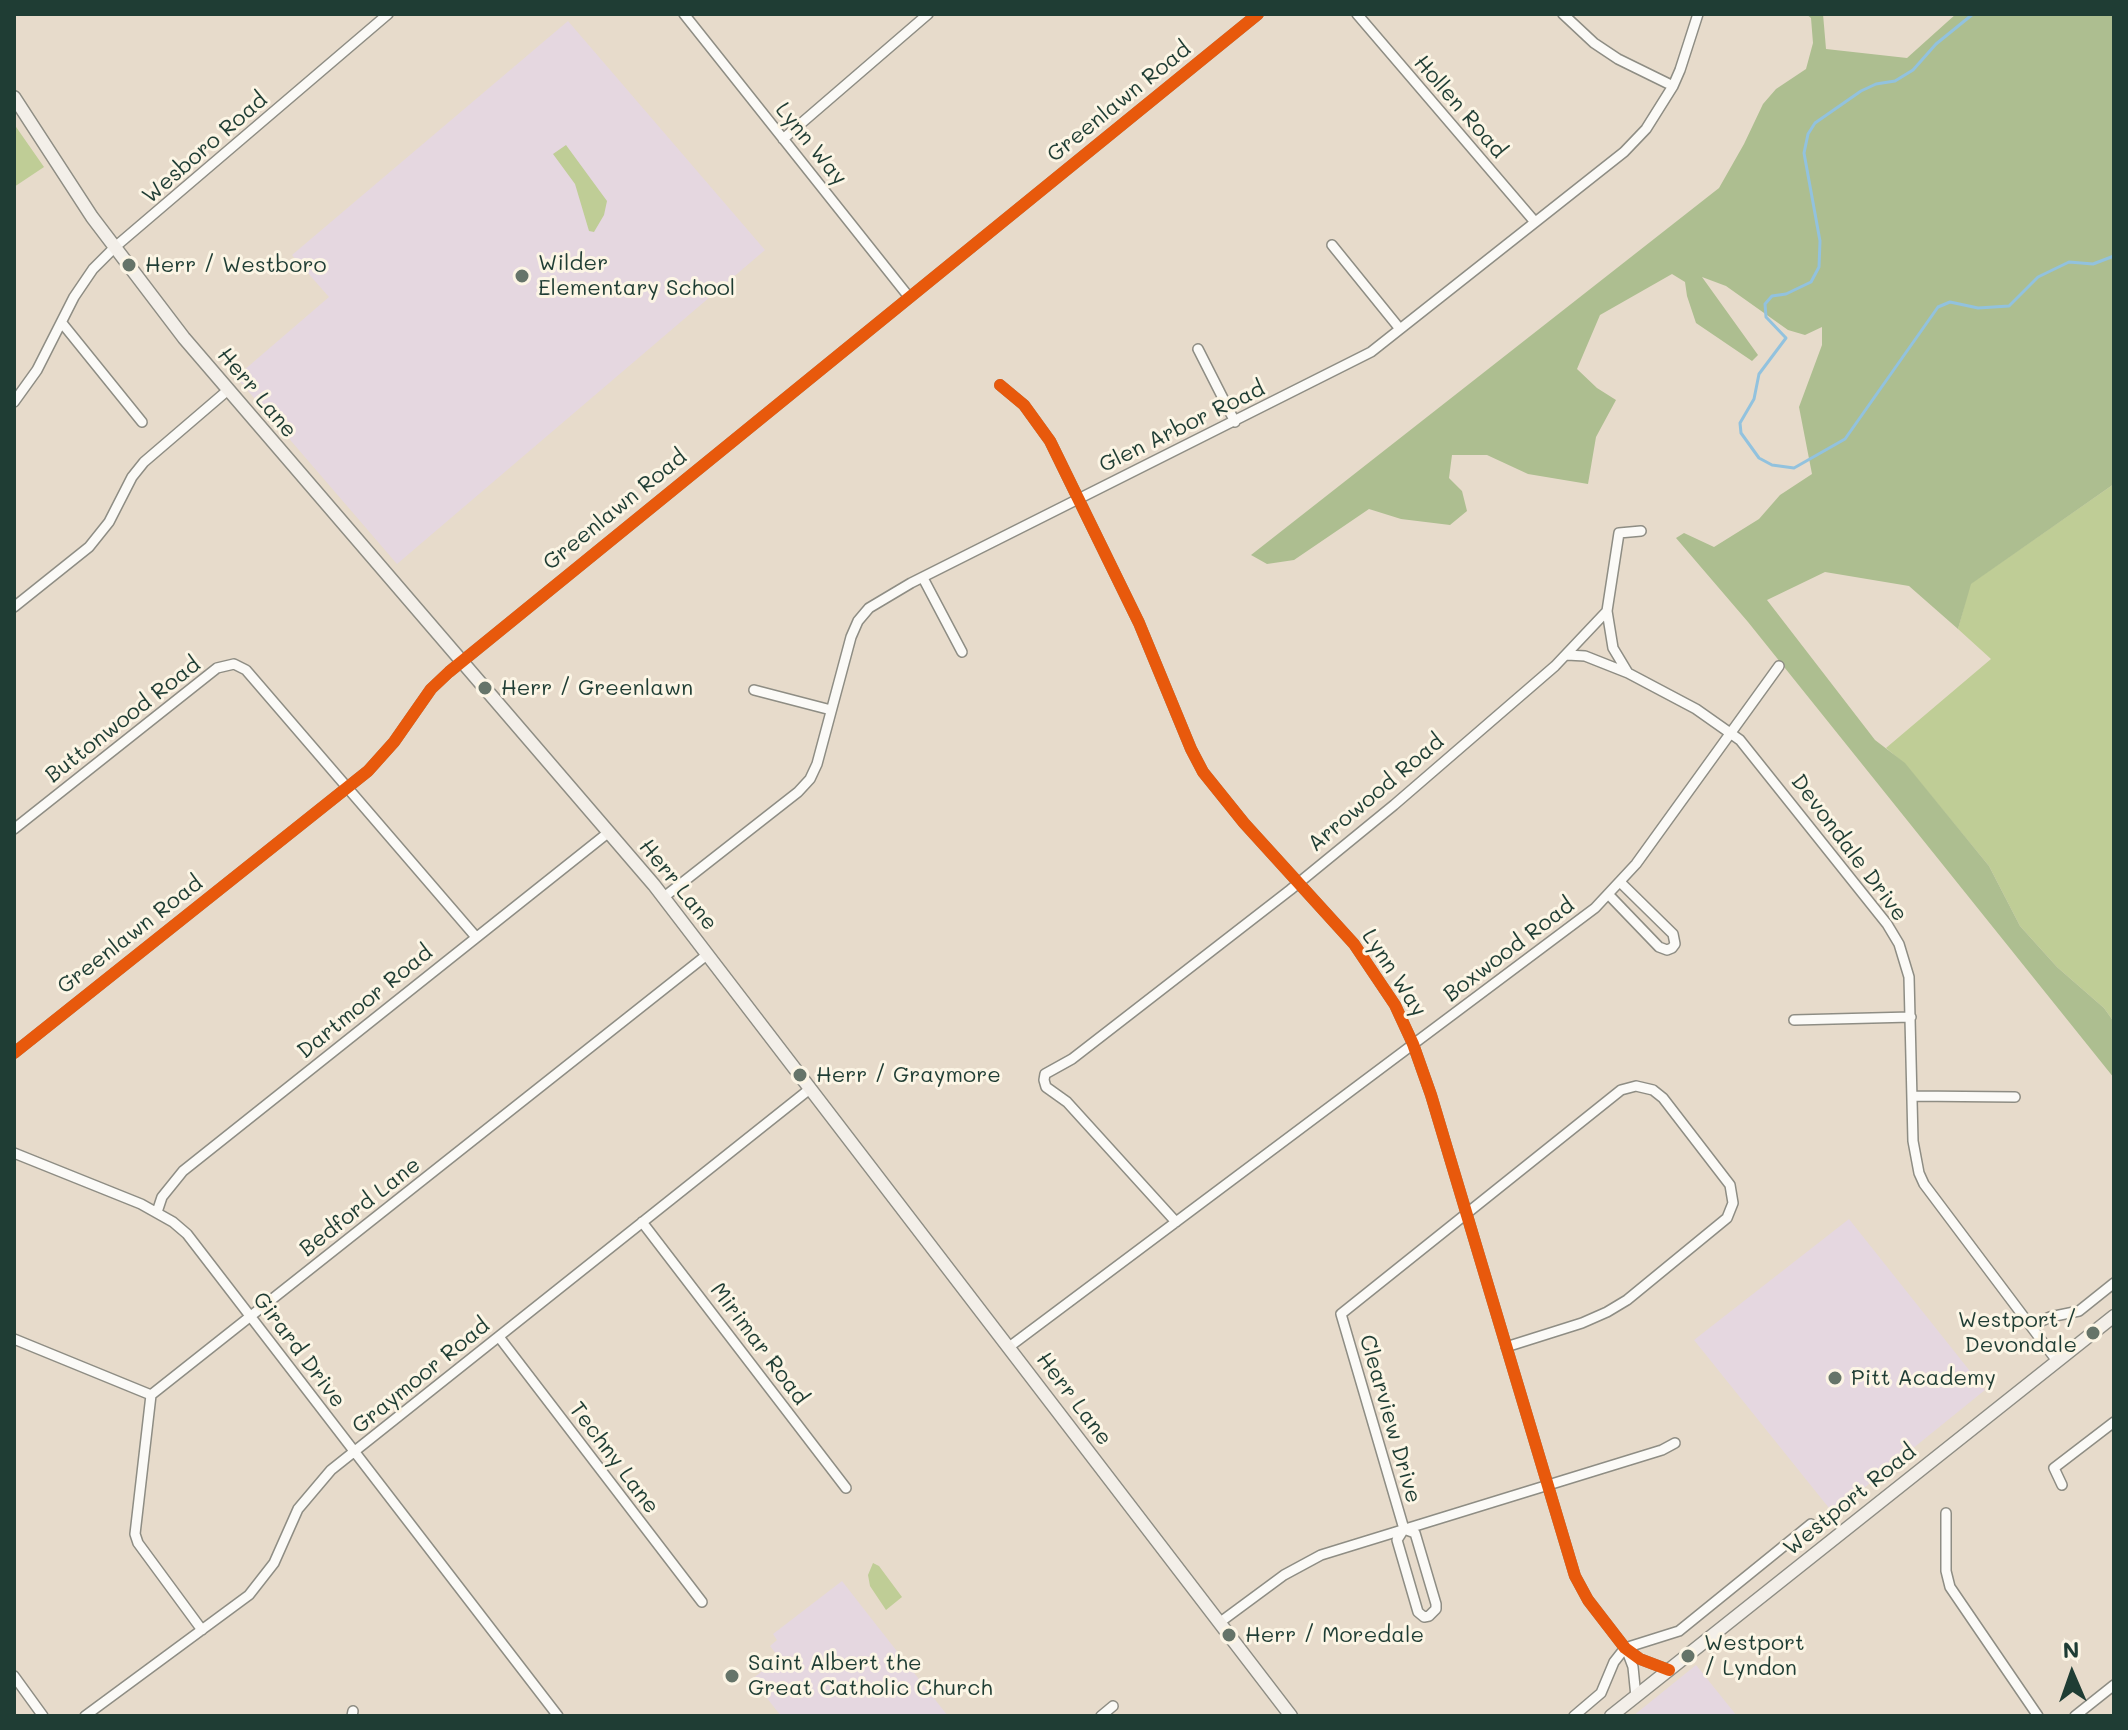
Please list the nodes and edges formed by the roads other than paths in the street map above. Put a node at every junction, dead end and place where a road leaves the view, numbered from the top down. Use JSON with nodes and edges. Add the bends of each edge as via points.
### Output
{"nodes":[{"id":1,"x":388,"y":14,"type":"edge"},
{"id":2,"x":928,"y":14,"type":"edge"},
{"id":3,"x":1258,"y":14,"type":"edge"},
{"id":4,"x":1357,"y":14,"type":"edge"},
{"id":5,"x":1563,"y":14,"type":"edge"},
{"id":6,"x":1698,"y":14,"type":"edge"},
{"id":7,"x":687,"y":15,"type":"edge"},
{"id":8,"x":1673,"y":86,"type":"junction"},
{"id":9,"x":14,"y":97,"type":"edge"},
{"id":10,"x":783,"y":139,"type":"junction"},
{"id":11,"x":1535,"y":222,"type":"junction"},
{"id":12,"x":1332,"y":245,"type":"dead end"},
{"id":13,"x":115,"y":247,"type":"junction"},
{"id":14,"x":909,"y":297,"type":"junction"},
{"id":15,"x":62,"y":323,"type":"junction"},
{"id":16,"x":1400,"y":329,"type":"junction"},
{"id":17,"x":1198,"y":349,"type":"dead end"},
{"id":18,"x":1000,"y":385,"type":"dead end"},
{"id":19,"x":228,"y":390,"type":"junction"},
{"id":20,"x":14,"y":402,"type":"edge"},
{"id":21,"x":142,"y":422,"type":"dead end"},
{"id":22,"x":1235,"y":422,"type":"junction"},
{"id":23,"x":1078,"y":500,"type":"junction"},
{"id":24,"x":1641,"y":531,"type":"dead end"},
{"id":25,"x":923,"y":578,"type":"junction"},
{"id":26,"x":14,"y":607,"type":"edge"},
{"id":27,"x":1607,"y":611,"type":"junction"},
{"id":28,"x":962,"y":652,"type":"dead end"},
{"id":29,"x":1567,"y":655,"type":"junction"},
{"id":30,"x":463,"y":661,"type":"junction"},
{"id":31,"x":1779,"y":666,"type":"dead end"},
{"id":32,"x":1628,"y":673,"type":"junction"},
{"id":33,"x":754,"y":690,"type":"dead end"},
{"id":34,"x":831,"y":710,"type":"junction"},
{"id":35,"x":1732,"y":733,"type":"junction"},
{"id":36,"x":347,"y":787,"type":"junction"},
{"id":37,"x":14,"y":829,"type":"edge"},
{"id":38,"x":609,"y":832,"type":"junction"},
{"id":39,"x":1620,"y":882,"type":"junction"},
{"id":40,"x":1299,"y":883,"type":"junction"},
{"id":41,"x":1608,"y":894,"type":"junction"},
{"id":42,"x":664,"y":897,"type":"junction"},
{"id":43,"x":476,"y":937,"type":"junction"},
{"id":44,"x":708,"y":954,"type":"junction"},
{"id":45,"x":1911,"y":1017,"type":"junction"},
{"id":46,"x":1794,"y":1020,"type":"dead end"},
{"id":47,"x":1413,"y":1044,"type":"junction"},
{"id":48,"x":14,"y":1053,"type":"edge"},
{"id":49,"x":811,"y":1088,"type":"junction"},
{"id":50,"x":1912,"y":1096,"type":"junction"},
{"id":51,"x":2015,"y":1097,"type":"dead end"},
{"id":52,"x":14,"y":1153,"type":"edge"},
{"id":53,"x":157,"y":1212,"type":"junction"},
{"id":54,"x":1466,"y":1213,"type":"junction"},
{"id":55,"x":642,"y":1222,"type":"junction"},
{"id":56,"x":1176,"y":1222,"type":"junction"},
{"id":57,"x":2114,"y":1283,"type":"edge"},
{"id":58,"x":2114,"y":1316,"type":"edge"},
{"id":59,"x":251,"y":1317,"type":"junction"},
{"id":60,"x":2031,"y":1326,"type":"junction"},
{"id":61,"x":499,"y":1337,"type":"junction"},
{"id":62,"x":14,"y":1339,"type":"edge"},
{"id":63,"x":1009,"y":1347,"type":"junction"},
{"id":64,"x":1506,"y":1347,"type":"junction"},
{"id":65,"x":2057,"y":1361,"type":"junction"},
{"id":66,"x":151,"y":1395,"type":"junction"},
{"id":67,"x":2114,"y":1422,"type":"edge"},
{"id":68,"x":1675,"y":1443,"type":"dead end"},
{"id":69,"x":355,"y":1451,"type":"junction"},
{"id":70,"x":2062,"y":1485,"type":"dead end"},
{"id":71,"x":1548,"y":1486,"type":"junction"},
{"id":72,"x":846,"y":1488,"type":"dead end"},
{"id":73,"x":1946,"y":1513,"type":"dead end"},
{"id":74,"x":1811,"y":1524,"type":"dead end"},
{"id":75,"x":1404,"y":1529,"type":"junction"},
{"id":76,"x":702,"y":1602,"type":"dead end"},
{"id":77,"x":1219,"y":1623,"type":"junction"},
{"id":78,"x":202,"y":1630,"type":"junction"},
{"id":79,"x":1625,"y":1648,"type":"junction"},
{"id":80,"x":1669,"y":1670,"type":"junction"},
{"id":81,"x":14,"y":1676,"type":"edge"},
{"id":82,"x":2114,"y":1685,"type":"edge"},
{"id":83,"x":1636,"y":1697,"type":"junction"},
{"id":84,"x":1113,"y":1706,"type":"dead end"},
{"id":85,"x":1613,"y":1715,"type":"edge"},
{"id":86,"x":43,"y":1716,"type":"edge"},
{"id":87,"x":85,"y":1716,"type":"edge"},
{"id":88,"x":558,"y":1716,"type":"edge"},
{"id":89,"x":1101,"y":1716,"type":"edge"},
{"id":90,"x":1291,"y":1716,"type":"edge"},
{"id":91,"x":1574,"y":1716,"type":"edge"},
{"id":92,"x":2038,"y":1716,"type":"edge"},
{"id":93,"x":2075,"y":1716,"type":"edge"}],
"edges":[{"from":1,"to":13,"type":"street","name":"Wesboro Road"},
{"from":2,"to":10,"type":"street"},
{"from":3,"to":14,"type":"street","name":"Greenlawn Road"},
{"from":4,"to":11,"type":"street","name":"Hollen Road"},
{"from":5,"to":8,"type":"street","via":[[1618,59]]},
{"from":6,"to":8,"type":"street","name":"Glen Arbor Road"},
{"from":7,"to":10,"type":"street","name":"Lynn Way"},
{"from":8,"to":11,"type":"street","name":"Glen Arbor Road","via":[[1624,152]]},
{"from":9,"to":13,"type":"main road","name":"Herr Lane"},
{"from":10,"to":14,"type":"street","name":"Lynn Way"},
{"from":11,"to":16,"type":"street","name":"Glen Arbor Road"},
{"from":12,"to":16,"type":"street"},
{"from":13,"to":15,"type":"street","name":"Wesboro Road","via":[[93,269]]},
{"from":13,"to":19,"type":"main road","name":"Herr Lane"},
{"from":14,"to":30,"type":"street","name":"Greenlawn Road"},
{"from":15,"to":20,"type":"street","name":"Wesboro Road"},
{"from":15,"to":21,"type":"street"},
{"from":16,"to":22,"type":"street","name":"Glen Arbor Road","via":[[1357,361]]},
{"from":17,"to":22,"type":"street"},
{"from":18,"to":23,"type":"street","name":"Lynn Way","via":[[1039,423]]},
{"from":19,"to":26,"type":"street","via":[[144,462],[89,547]]},
{"from":19,"to":30,"type":"main road","name":"Herr Lane"},
{"from":22,"to":23,"type":"street","name":"Glen Arbor Road"},
{"from":23,"to":25,"type":"street","name":"Glen Arbor Road"},
{"from":23,"to":40,"type":"street","name":"Lynn Way","via":[[1139,623],[1203,772]]},
{"from":24,"to":27,"type":"street","via":[[1623,531],[1618,537]]},
{"from":25,"to":28,"type":"street"},
{"from":25,"to":34,"type":"street","name":"Glen Arbor Road","via":[[882,598],[858,621]]},
{"from":27,"to":29,"type":"street","name":"Arrowood Road"},
{"from":27,"to":32,"type":"street","via":[[1613,648]]},
{"from":29,"to":32,"type":"street","name":"Devondale Drive","via":[[1585,656]]},
{"from":29,"to":40,"type":"street","name":"Arrowood Road"},
{"from":30,"to":36,"type":"street","name":"Greenlawn Road","via":[[431,689],[379,760]]},
{"from":30,"to":38,"type":"main road","name":"Herr Lane"},
{"from":31,"to":35,"type":"street","name":"Boxwood Road"},
{"from":32,"to":35,"type":"street","name":"Devondale Drive"},
{"from":33,"to":34,"type":"street"},
{"from":34,"to":42,"type":"street","name":"Glen Arbor Road","via":[[817,764],[805,785]]},
{"from":35,"to":39,"type":"street","name":"Boxwood Road"},
{"from":35,"to":45,"type":"street","name":"Devondale Drive","via":[[1893,934],[1906,964]]},
{"from":36,"to":37,"type":"street","name":"Buttonwood Road","via":[[246,670],[226,664]]},
{"from":36,"to":43,"type":"street","name":"Buttonwood Road"},
{"from":36,"to":48,"type":"street","name":"Greenlawn Road"},
{"from":38,"to":42,"type":"main road","name":"Herr Lane"},
{"from":38,"to":43,"type":"street","name":"Dartmoor Road"},
{"from":39,"to":41,"type":"street","name":"Boxwood Road"},
{"from":39,"to":41,"type":"street","via":[[1673,934],[1672,948],[1659,947]]},
{"from":40,"to":47,"type":"street","name":"Lynn Way","via":[[1375,972]]},
{"from":40,"to":56,"type":"street","name":"Arrowood Road","via":[[1072,1059],[1045,1074],[1046,1087],[1067,1102]]},
{"from":41,"to":47,"type":"street","name":"Boxwood Road"},
{"from":42,"to":44,"type":"main road","name":"Herr Lane"},
{"from":43,"to":53,"type":"street","name":"Dartmoor Road","via":[[183,1171]]},
{"from":44,"to":49,"type":"main road","name":"Herr Lane"},
{"from":44,"to":59,"type":"street","name":"Bedford Lane"},
{"from":45,"to":46,"type":"street"},
{"from":45,"to":50,"type":"street","name":"Devondale Drive"},
{"from":47,"to":54,"type":"street","name":"Lynn Way"},
{"from":47,"to":56,"type":"street","name":"Boxwood Road"},
{"from":49,"to":55,"type":"street","name":"Graymoor Road"},
{"from":49,"to":63,"type":"main road","name":"Herr Lane"},
{"from":50,"to":51,"type":"street"},
{"from":50,"to":60,"type":"street","name":"Devondale Drive","via":[[1914,1154],[1924,1184]]},
{"from":52,"to":53,"type":"street","name":"Girard Drive"},
{"from":53,"to":59,"type":"street","name":"Girard Drive","via":[[187,1234]]},
{"from":54,"to":64,"type":"street","name":"Lynn Way"},
{"from":54,"to":64,"type":"street","name":"Clearview Drive","via":[[1621,1090],[1640,1086],[1663,1098],[1730,1185],[1733,1203],[1720,1226],[1617,1306]]},
{"from":54,"to":75,"type":"street","name":"Clearview Drive","via":[[1341,1314]]},
{"from":55,"to":61,"type":"street","name":"Graymoor Road"},
{"from":55,"to":72,"type":"street","name":"Mirimar Road"},
{"from":56,"to":63,"type":"street","name":"Boxwood Road"},
{"from":57,"to":60,"type":"street","via":[[2079,1311]]},
{"from":58,"to":65,"type":"main road","name":"Westport Road"},
{"from":59,"to":66,"type":"street","name":"Bedford Lane"},
{"from":59,"to":69,"type":"street","name":"Girard Drive"},
{"from":60,"to":65,"type":"street","name":"Devondale Drive"},
{"from":61,"to":69,"type":"street","name":"Graymoor Road"},
{"from":61,"to":76,"type":"street","name":"Techny Lane"},
{"from":62,"to":66,"type":"street"},
{"from":63,"to":77,"type":"main road","name":"Herr Lane"},
{"from":64,"to":71,"type":"street","name":"Lynn Way"},
{"from":65,"to":80,"type":"main road","name":"Westport Road"},
{"from":66,"to":78,"type":"street","via":[[135,1534]]},
{"from":67,"to":70,"type":"street","via":[[2054,1468]]},
{"from":68,"to":71,"type":"street"},
{"from":69,"to":78,"type":"street","name":"Graymoor Road","via":[[312,1489],[256,1587]]},
{"from":69,"to":88,"type":"street","name":"Girard Drive"},
{"from":71,"to":75,"type":"street"},
{"from":71,"to":79,"type":"street","name":"Lynn Way","via":[[1579,1585]]},
{"from":73,"to":92,"type":"street","via":[[1950,1587]]},
{"from":74,"to":79,"type":"street","via":[[1679,1631]]},
{"from":75,"to":75,"type":"street","via":[[1415,1533],[1436,1604],[1429,1616],[1418,1612],[1405,1569],[1397,1540]]},
{"from":75,"to":77,"type":"street","via":[[1306,1562]]},
{"from":77,"to":90,"type":"main road","name":"Herr Lane"},
{"from":78,"to":87,"type":"street","name":"Graymoor Road"},
{"from":79,"to":80,"type":"street","name":"Lynn Way"},
{"from":79,"to":83,"type":"street","name":"Lynn Way"},
{"from":79,"to":91,"type":"street","via":[[1601,1693]]},
{"from":80,"to":83,"type":"main road","name":"Westport Road"},
{"from":81,"to":86,"type":"street"},
{"from":82,"to":93,"type":"street"},
{"from":83,"to":85,"type":"main road","name":"Westport Road"},
{"from":84,"to":89,"type":"street"}]}
